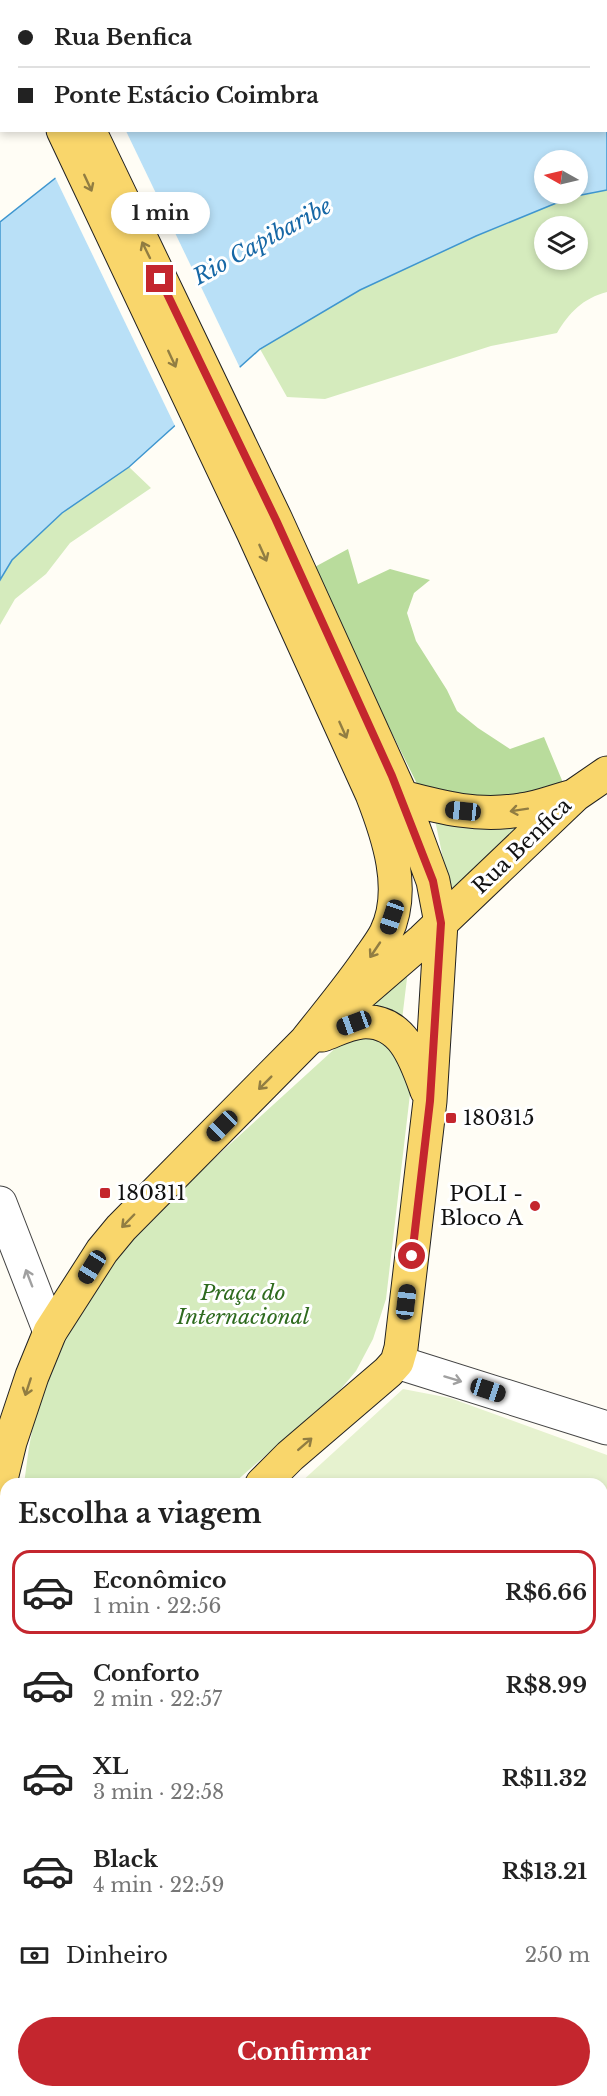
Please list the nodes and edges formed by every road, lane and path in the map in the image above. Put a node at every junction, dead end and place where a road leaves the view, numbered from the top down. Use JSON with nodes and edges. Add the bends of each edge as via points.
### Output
{"nodes":[{"id":1,"x":64,"y":132,"type":"edge"},
{"id":2,"x":90,"y":132,"type":"edge"},
{"id":3,"x":250,"y":496,"type":"junction"},
{"id":4,"x":607,"y":773,"type":"edge"},
{"id":5,"x":575,"y":795,"type":"junction"},
{"id":6,"x":402,"y":797,"type":"junction"},
{"id":7,"x":441,"y":923,"type":"junction"},
{"id":8,"x":306,"y":1041,"type":"junction"},
{"id":9,"x":430,"y":1101,"type":"junction"},
{"id":10,"x":0,"y":1203,"type":"edge"},
{"id":11,"x":50,"y":1332,"type":"junction"},
{"id":12,"x":397,"y":1362,"type":"junction"},
{"id":13,"x":607,"y":1428,"type":"edge"},
{"id":14,"x":1,"y":1478,"type":"edge"},
{"id":15,"x":268,"y":1478,"type":"edge"}],
"edges":[{"from":1,"to":3,"type":"main road","one_way":true},
{"from":3,"to":2,"type":"main road","one_way":true},
{"from":3,"to":6,"type":"main road"},
{"from":3,"to":8,"type":"main road","one_way":true,"via":[[372,794],[392,855],[395,896],[386,933]]},
{"from":4,"to":5,"type":"main road","name":"Rua Benfica"},
{"from":5,"to":6,"type":"main road","one_way":true,"via":[[524,810],[501,812],[450,810]]},
{"from":5,"to":7,"type":"main road","name":"Rua Benfica"},
{"from":6,"to":7,"type":"main road","via":[[431,873]]},
{"from":7,"to":8,"type":"main road","name":"Rua Benfica"},
{"from":7,"to":9,"type":"main road"},
{"from":8,"to":9,"type":"main road","via":[[354,1023],[387,1026],[412,1053]]},
{"from":8,"to":11,"type":"main road","name":"Rua Benfica","one_way":true,"via":[[121,1228]]},
{"from":9,"to":12,"type":"main road"},
{"from":11,"to":10,"type":"street","one_way":true},
{"from":11,"to":14,"type":"main road","name":"Rua Benfica","one_way":true,"via":[[32,1376]]},
{"from":12,"to":13,"type":"street","one_way":true},
{"from":15,"to":12,"type":"main road","one_way":true}]}
